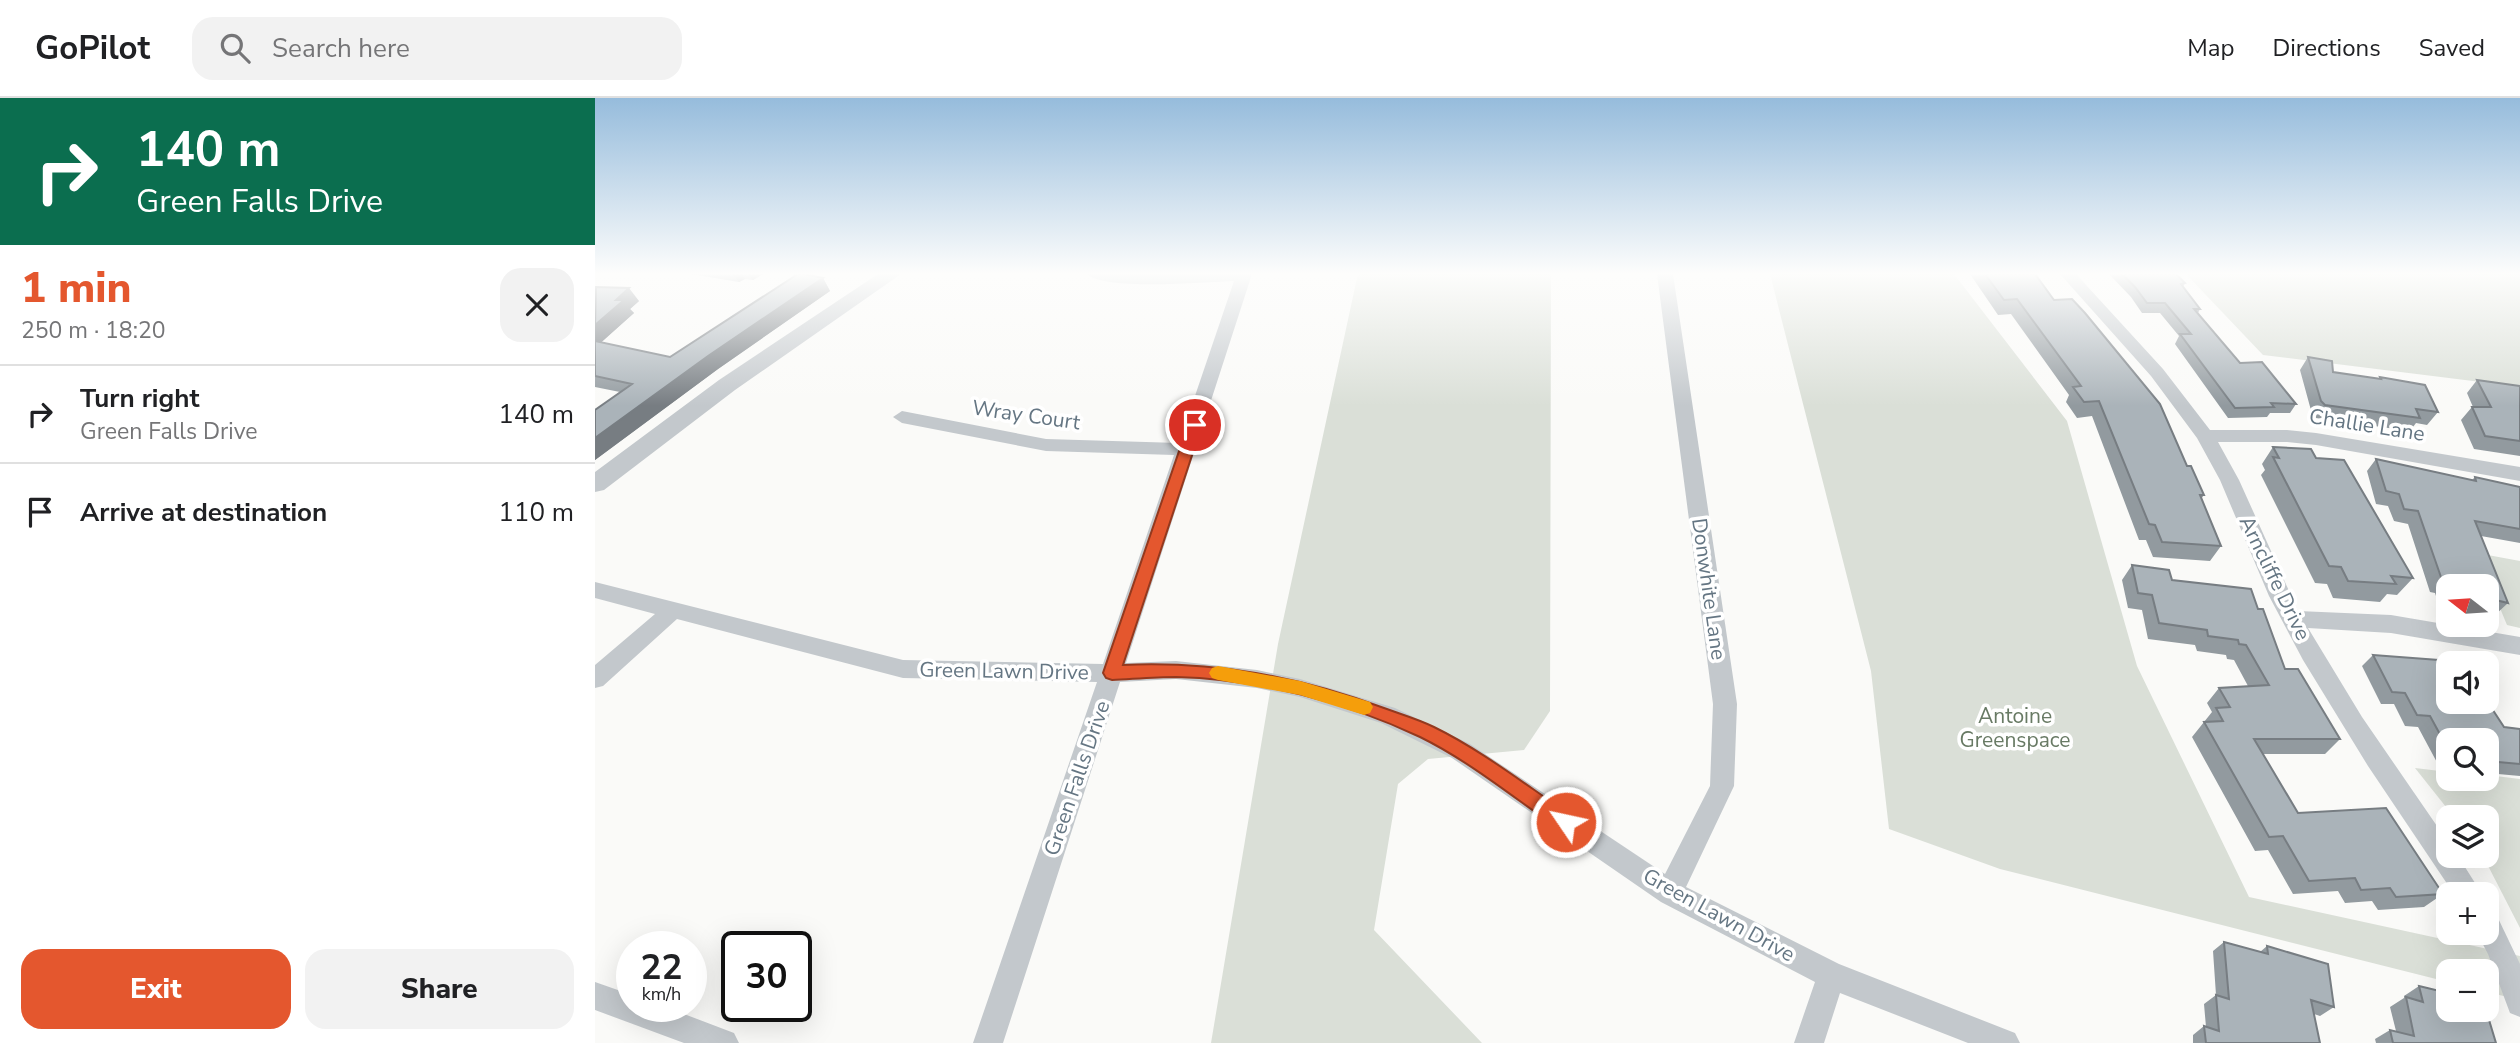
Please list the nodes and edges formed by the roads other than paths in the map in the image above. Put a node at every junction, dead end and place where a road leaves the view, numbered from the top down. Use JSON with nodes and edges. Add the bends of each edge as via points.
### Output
{"nodes":[{"id":1,"x":826,"y":318,"type":"edge"},
{"id":2,"x":1229,"y":318,"type":"edge"},
{"id":3,"x":1671,"y":318,"type":"edge"},
{"id":4,"x":2107,"y":318,"type":"edge"},
{"id":5,"x":902,"y":417,"type":"dead end"},
{"id":6,"x":2205,"y":436,"type":"junction"},
{"id":7,"x":1187,"y":449,"type":"junction"},
{"id":8,"x":2520,"y":474,"type":"edge"},
{"id":9,"x":595,"y":484,"type":"edge"},
{"id":10,"x":595,"y":590,"type":"edge"},
{"id":11,"x":672,"y":611,"type":"junction"},
{"id":12,"x":2292,"y":619,"type":"junction"},
{"id":13,"x":2520,"y":646,"type":"edge"},
{"id":14,"x":1112,"y":673,"type":"junction"},
{"id":15,"x":595,"y":679,"type":"edge"},
{"id":16,"x":2461,"y":882,"type":"edge"},
{"id":17,"x":1670,"y":893,"type":"junction"},
{"id":18,"x":2498,"y":945,"type":"edge"},
{"id":19,"x":1831,"y":975,"type":"junction"},
{"id":20,"x":595,"y":996,"type":"edge"},
{"id":21,"x":2520,"y":1003,"type":"edge"},
{"id":22,"x":724,"y":1043,"type":"edge"},
{"id":23,"x":988,"y":1043,"type":"edge"},
{"id":24,"x":1809,"y":1043,"type":"edge"},
{"id":25,"x":2005,"y":1043,"type":"edge"}],
"edges":[{"from":1,"to":9,"type":"street"},
{"from":2,"to":7,"type":"street","name":"Green Falls Drive"},
{"from":3,"to":17,"type":"street","name":"Donwhite Lane","via":[[1725,704],[1722,786]]},
{"from":4,"to":6,"type":"street","name":"Arncliffe Drive"},
{"from":5,"to":7,"type":"street","name":"Wray Court","via":[[1046,445]]},
{"from":6,"to":8,"type":"street","name":"Challie Lane","via":[[2316,439]]},
{"from":6,"to":12,"type":"street","name":"Arncliffe Drive"},
{"from":7,"to":14,"type":"street","name":"Green Falls Drive"},
{"from":10,"to":11,"type":"street","name":"Green Lawn Drive"},
{"from":11,"to":14,"type":"street","name":"Green Lawn Drive","via":[[903,668]]},
{"from":11,"to":15,"type":"street"},
{"from":12,"to":13,"type":"street","via":[[2391,624]]},
{"from":12,"to":16,"type":"street","name":"Arncliffe Drive"},
{"from":14,"to":17,"type":"street","name":"Green Lawn Drive","via":[[1176,670],[1257,679],[1387,715],[1461,751]]},
{"from":14,"to":23,"type":"street","name":"Green Falls Drive"},
{"from":17,"to":19,"type":"street","name":"Green Lawn Drive"},
{"from":18,"to":21,"type":"street"},
{"from":19,"to":24,"type":"street"},
{"from":19,"to":25,"type":"street","name":"Green Lawn Drive"},
{"from":20,"to":22,"type":"street"}]}
